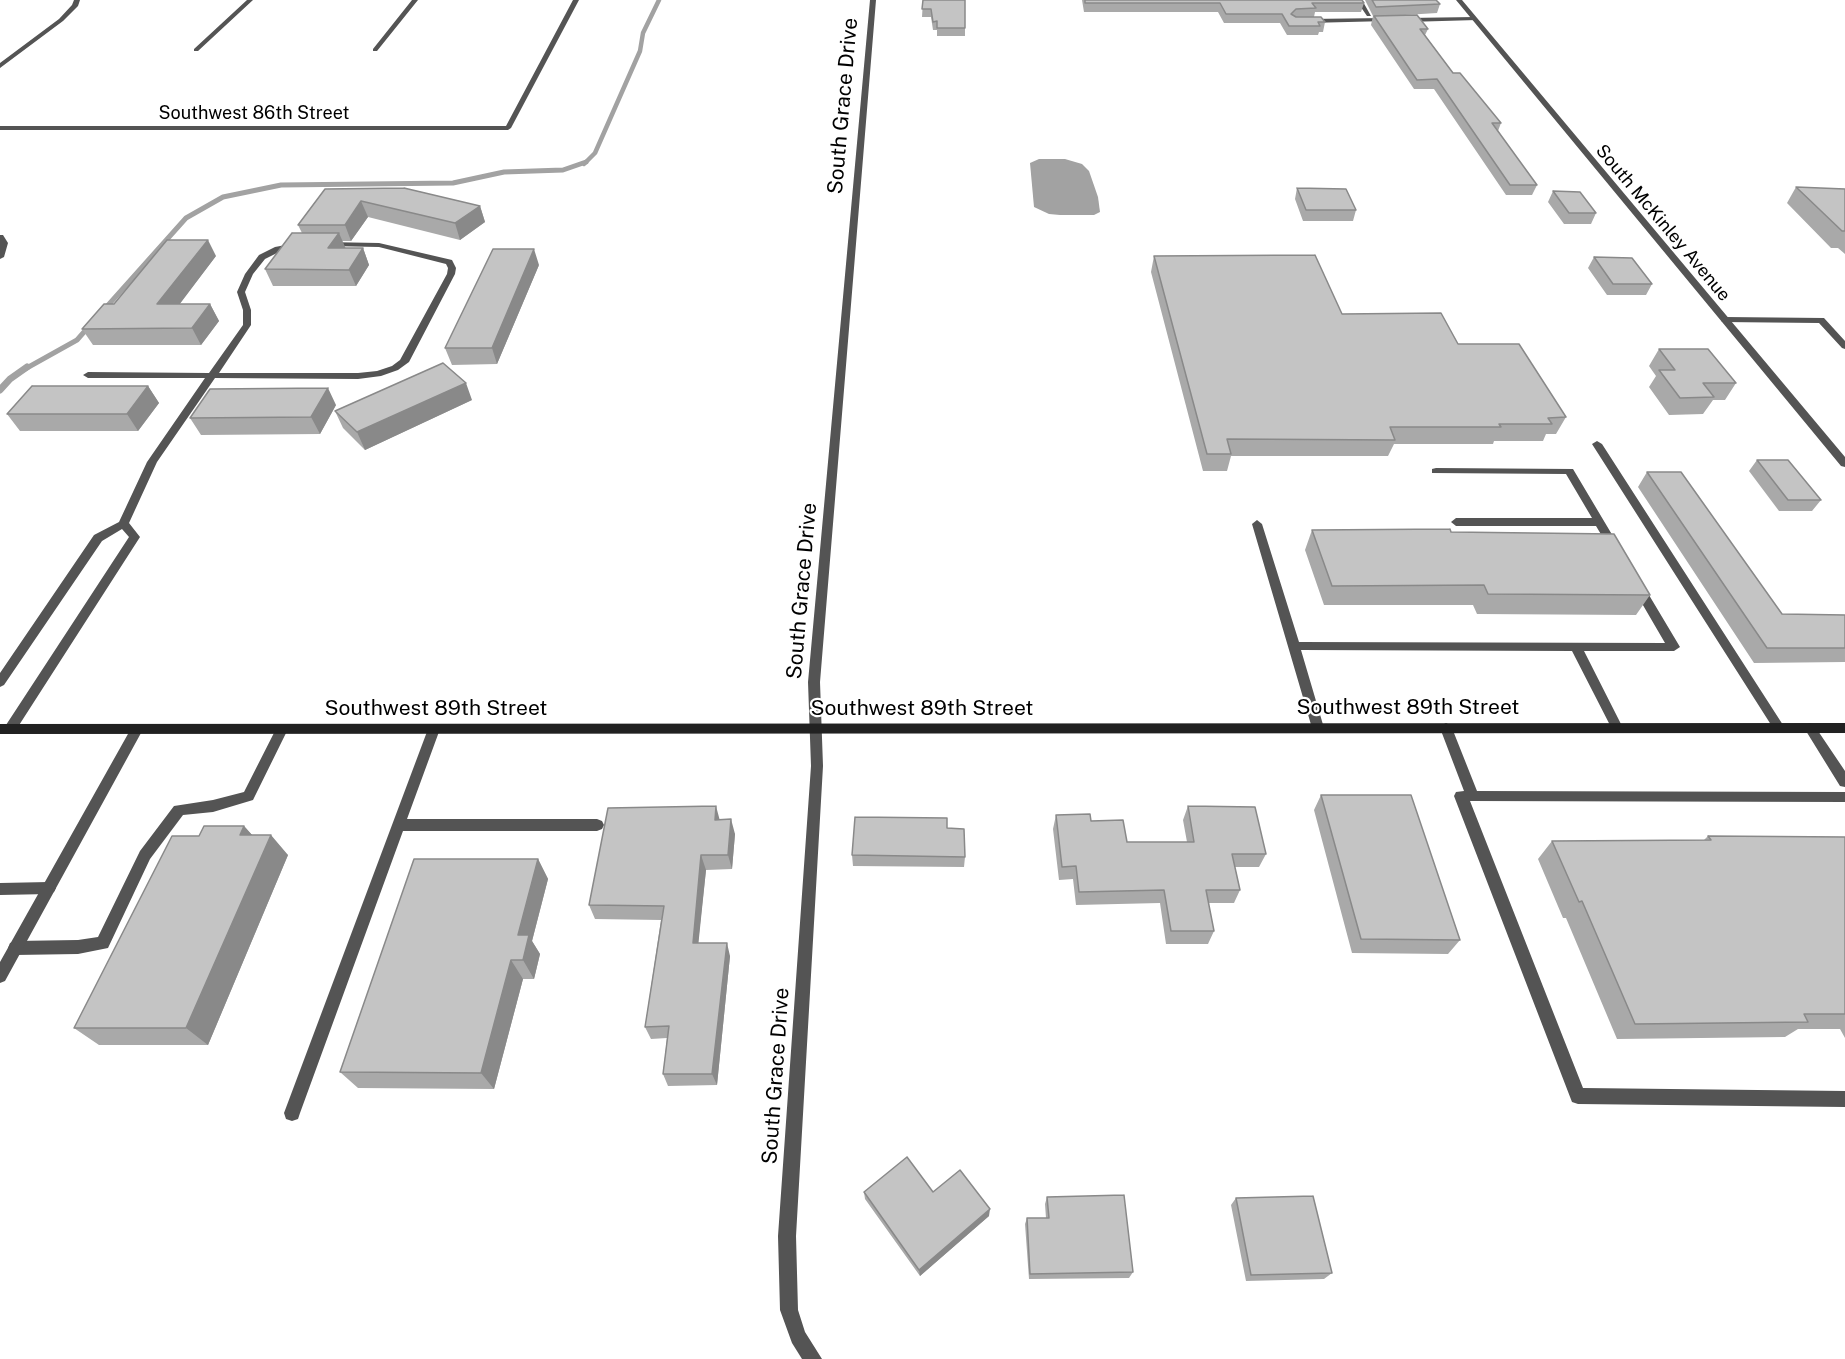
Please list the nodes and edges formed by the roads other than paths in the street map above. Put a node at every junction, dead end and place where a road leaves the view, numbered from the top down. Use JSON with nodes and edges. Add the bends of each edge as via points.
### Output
{"nodes":[{"id":1,"x":77,"y":0,"type":"edge"},
{"id":2,"x":250,"y":0,"type":"edge"},
{"id":3,"x":414,"y":0,"type":"edge"},
{"id":4,"x":576,"y":0,"type":"edge"},
{"id":5,"x":873,"y":0,"type":"edge"},
{"id":6,"x":1359,"y":0,"type":"edge"},
{"id":7,"x":1458,"y":0,"type":"edge"},
{"id":8,"x":1369,"y":15,"type":"dead end"},
{"id":9,"x":1474,"y":19,"type":"junction"},
{"id":10,"x":1305,"y":21,"type":"edge"},
{"id":11,"x":196,"y":50,"type":"dead end"},
{"id":12,"x":375,"y":50,"type":"dead end"},
{"id":13,"x":0,"y":66,"type":"edge"},
{"id":14,"x":0,"y":128,"type":"edge"},
{"id":15,"x":0,"y":237,"type":"edge"},
{"id":16,"x":307,"y":244,"type":"edge"},
{"id":17,"x":319,"y":244,"type":"edge"},
{"id":18,"x":0,"y":257,"type":"edge"},
{"id":19,"x":1725,"y":320,"type":"junction"},
{"id":20,"x":1845,"y":346,"type":"edge"},
{"id":21,"x":88,"y":375,"type":"dead end"},
{"id":22,"x":213,"y":375,"type":"junction"},
{"id":23,"x":1597,"y":444,"type":"dead end"},
{"id":24,"x":1845,"y":464,"type":"edge"},
{"id":25,"x":1437,"y":471,"type":"dead end"},
{"id":26,"x":1456,"y":522,"type":"dead end"},
{"id":27,"x":1599,"y":522,"type":"junction"},
{"id":28,"x":123,"y":524,"type":"junction"},
{"id":29,"x":1257,"y":524,"type":"dead end"},
{"id":30,"x":1622,"y":560,"type":"edge"},
{"id":31,"x":1634,"y":579,"type":"edge"},
{"id":32,"x":1294,"y":646,"type":"junction"},
{"id":33,"x":1576,"y":646,"type":"junction"},
{"id":34,"x":0,"y":682,"type":"edge"},
{"id":35,"x":816,"y":728,"type":"junction"},
{"id":36,"x":1318,"y":728,"type":"junction"},
{"id":37,"x":1446,"y":728,"type":"junction"},
{"id":38,"x":1617,"y":728,"type":"junction"},
{"id":39,"x":1779,"y":728,"type":"junction"},
{"id":40,"x":1810,"y":728,"type":"junction"},
{"id":41,"x":1845,"y":728,"type":"edge"},
{"id":42,"x":5,"y":729,"type":"edge"},
{"id":43,"x":137,"y":729,"type":"junction"},
{"id":44,"x":282,"y":729,"type":"junction"},
{"id":45,"x":434,"y":729,"type":"junction"},
{"id":46,"x":1845,"y":782,"type":"edge"},
{"id":47,"x":1473,"y":796,"type":"junction"},
{"id":48,"x":1845,"y":797,"type":"edge"},
{"id":49,"x":398,"y":825,"type":"junction"},
{"id":50,"x":597,"y":825,"type":"dead end"},
{"id":51,"x":49,"y":888,"type":"junction"},
{"id":52,"x":0,"y":889,"type":"edge"},
{"id":53,"x":15,"y":948,"type":"junction"},
{"id":54,"x":0,"y":976,"type":"edge"},
{"id":55,"x":1845,"y":1099,"type":"edge"},
{"id":56,"x":292,"y":1113,"type":"dead end"},
{"id":57,"x":813,"y":1359,"type":"edge"}],
"edges":[{"from":1,"to":13,"type":"street","via":[[61,20]]},
{"from":2,"to":11,"type":"street"},
{"from":3,"to":12,"type":"street"},
{"from":4,"to":14,"type":"street","name":"Southwest 86th Street","via":[[508,128]]},
{"from":5,"to":35,"type":"street","name":"South Grace Drive","via":[[814,682]]},
{"from":6,"to":8,"type":"street"},
{"from":7,"to":9,"type":"street","name":"South McKinley Avenue"},
{"from":9,"to":10,"type":"street"},
{"from":9,"to":19,"type":"street","name":"South McKinley Avenue"},
{"from":15,"to":18,"type":"street","via":[[4,243]]},
{"from":16,"to":22,"type":"street","via":[[278,249],[262,257],[249,274],[241,292],[247,326]]},
{"from":17,"to":22,"type":"street","via":[[379,245],[449,262],[452,274],[404,362],[378,374],[358,376]]},
{"from":19,"to":20,"type":"street","via":[[1821,320]]},
{"from":19,"to":24,"type":"street","name":"South McKinley Avenue"},
{"from":21,"to":22,"type":"street"},
{"from":22,"to":28,"type":"street","via":[[152,462]]},
{"from":23,"to":39,"type":"street"},
{"from":25,"to":27,"type":"street","via":[[1569,471]]},
{"from":26,"to":27,"type":"street"},
{"from":27,"to":30,"type":"street"},
{"from":28,"to":34,"type":"street","via":[[98,537]]},
{"from":28,"to":42,"type":"street","via":[[135,537]]},
{"from":29,"to":32,"type":"street"},
{"from":31,"to":33,"type":"street","via":[[1674,646]]},
{"from":32,"to":33,"type":"street"},
{"from":32,"to":36,"type":"street"},
{"from":33,"to":38,"type":"street"},
{"from":35,"to":36,"type":"main road","name":"Southwest 89th Street"},
{"from":35,"to":45,"type":"main road","name":"Southwest 89th Street"},
{"from":35,"to":57,"type":"street","name":"South Grace Drive","via":[[817,766],[787,1248],[789,1310],[798,1337]]},
{"from":36,"to":37,"type":"main road","name":"Southwest 89th Street"},
{"from":37,"to":38,"type":"main road","name":"Southwest 89th Street"},
{"from":37,"to":47,"type":"street"},
{"from":38,"to":39,"type":"main road","name":"Southwest 89th Street"},
{"from":39,"to":40,"type":"main road","name":"Southwest 89th Street"},
{"from":40,"to":41,"type":"main road","name":"Southwest 89th Street"},
{"from":40,"to":46,"type":"street"},
{"from":42,"to":43,"type":"main road","name":"Southwest 89th Street"},
{"from":43,"to":44,"type":"main road","name":"Southwest 89th Street"},
{"from":43,"to":51,"type":"street"},
{"from":44,"to":45,"type":"main road","name":"Southwest 89th Street"},
{"from":44,"to":53,"type":"street","via":[[248,796],[179,810],[145,855],[103,943]]},
{"from":45,"to":49,"type":"street"},
{"from":47,"to":48,"type":"street"},
{"from":47,"to":55,"type":"street","via":[[1461,796],[1578,1096]]},
{"from":49,"to":50,"type":"street"},
{"from":49,"to":56,"type":"street"},
{"from":51,"to":52,"type":"street"},
{"from":51,"to":53,"type":"street"},
{"from":53,"to":54,"type":"street"}]}
